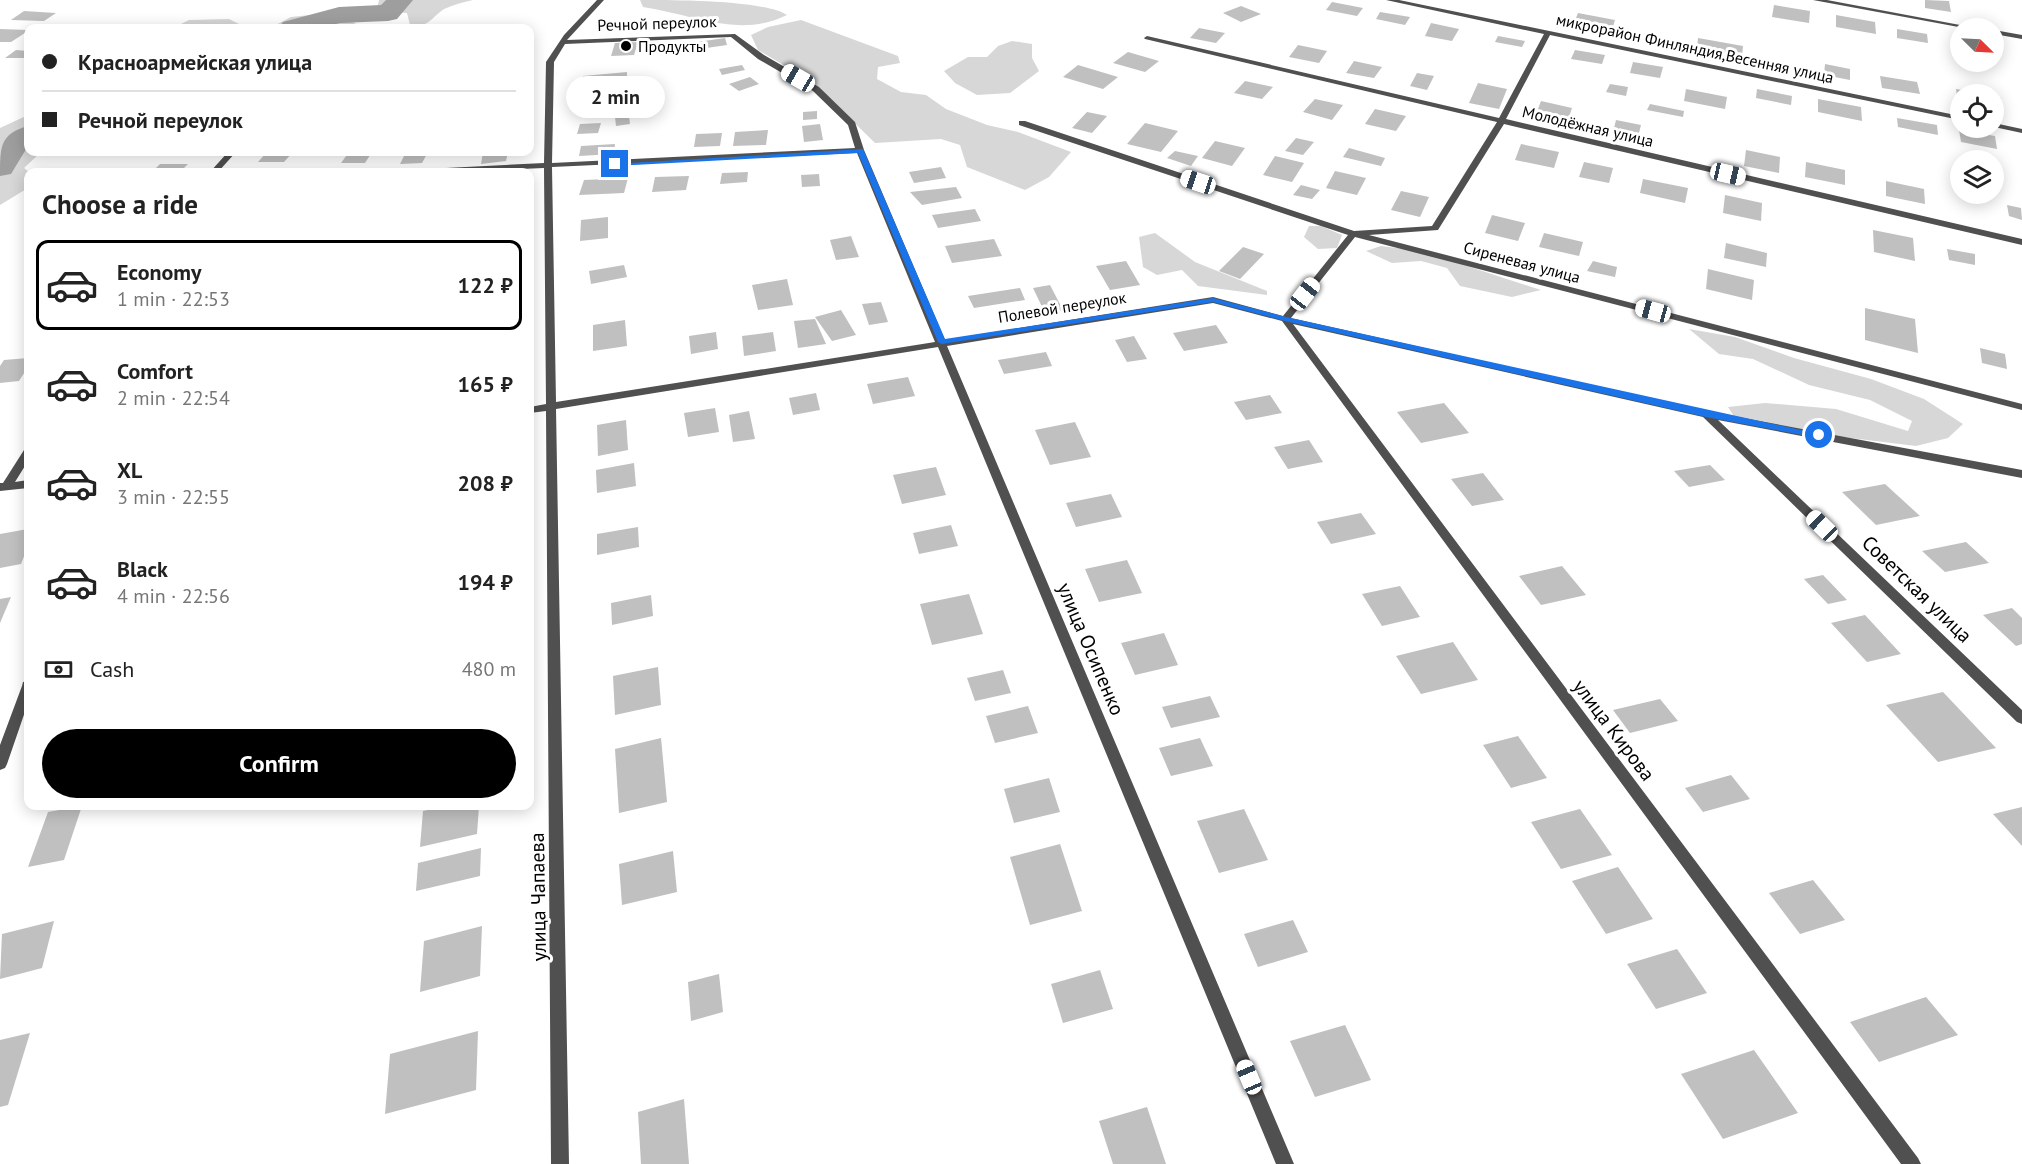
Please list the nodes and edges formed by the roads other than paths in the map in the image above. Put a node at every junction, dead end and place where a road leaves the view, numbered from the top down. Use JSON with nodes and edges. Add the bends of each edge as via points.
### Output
{"nodes":[{"id":1,"x":601,"y":0,"type":"edge"},
{"id":2,"x":1389,"y":0,"type":"edge"},
{"id":3,"x":1816,"y":0,"type":"edge"},
{"id":4,"x":1950,"y":24,"type":"edge"},
{"id":5,"x":1548,"y":33,"type":"junction"},
{"id":6,"x":2004,"y":34,"type":"edge"},
{"id":7,"x":1148,"y":38,"type":"dead end"},
{"id":8,"x":2022,"y":38,"type":"edge"},
{"id":9,"x":562,"y":42,"type":"junction"},
{"id":10,"x":1950,"y":116,"type":"edge"},
{"id":11,"x":1501,"y":122,"type":"junction"},
{"id":12,"x":1022,"y":123,"type":"dead end"},
{"id":13,"x":2004,"y":127,"type":"edge"},
{"id":14,"x":2022,"y":131,"type":"edge"},
{"id":15,"x":860,"y":150,"type":"junction"},
{"id":16,"x":228,"y":156,"type":"edge"},
{"id":17,"x":218,"y":168,"type":"edge"},
{"id":18,"x":534,"y":168,"type":"edge"},
{"id":19,"x":548,"y":168,"type":"junction"},
{"id":20,"x":1353,"y":234,"type":"junction"},
{"id":21,"x":2022,"y":242,"type":"edge"},
{"id":22,"x":1285,"y":319,"type":"junction"},
{"id":23,"x":942,"y":342,"type":"junction"},
{"id":24,"x":552,"y":406,"type":"junction"},
{"id":25,"x":2022,"y":407,"type":"edge"},
{"id":26,"x":534,"y":409,"type":"edge"},
{"id":27,"x":1706,"y":414,"type":"junction"},
{"id":28,"x":24,"y":458,"type":"edge"},
{"id":29,"x":2022,"y":474,"type":"edge"},
{"id":30,"x":24,"y":484,"type":"edge"},
{"id":31,"x":3,"y":486,"type":"edge"},
{"id":32,"x":24,"y":697,"type":"edge"},
{"id":33,"x":2022,"y":718,"type":"edge"},
{"id":34,"x":0,"y":764,"type":"edge"},
{"id":35,"x":560,"y":1164,"type":"edge"},
{"id":36,"x":1285,"y":1164,"type":"edge"},
{"id":37,"x":1912,"y":1164,"type":"edge"}],
"edges":[{"from":1,"to":9,"type":"street","name":"улица Чапаева"},
{"from":2,"to":5,"type":"street","name":"микрорайон Финляндия,Весенняя улица"},
{"from":3,"to":4,"type":"street"},
{"from":5,"to":10,"type":"street","name":"микрорайон Финляндия,Весенняя улица"},
{"from":5,"to":11,"type":"street"},
{"from":6,"to":8,"type":"street"},
{"from":7,"to":11,"type":"street","name":"Молодёжная улица"},
{"from":9,"to":15,"type":"street","name":"Речной переулок","via":[[733,35],[816,89],[852,124]]},
{"from":9,"to":19,"type":"street","name":"улица Чапаева","via":[[550,62]]},
{"from":11,"to":20,"type":"street","via":[[1435,228]]},
{"from":11,"to":21,"type":"street","name":"Молодёжная улица"},
{"from":12,"to":20,"type":"street","name":"Сиреневая улица"},
{"from":13,"to":14,"type":"street"},
{"from":15,"to":19,"type":"street"},
{"from":15,"to":23,"type":"street","name":"улица Осипенко"},
{"from":16,"to":17,"type":"street"},
{"from":18,"to":19,"type":"street"},
{"from":19,"to":24,"type":"street","name":"улица Чапаева"},
{"from":20,"to":22,"type":"street"},
{"from":20,"to":25,"type":"street","name":"Сиреневая улица"},
{"from":22,"to":23,"type":"street","name":"Полевой переулок","via":[[1213,300]]},
{"from":22,"to":27,"type":"street","name":"Полевой переулок"},
{"from":22,"to":37,"type":"street","name":"улица Кирова"},
{"from":23,"to":24,"type":"street","name":"Полевой переулок"},
{"from":23,"to":36,"type":"street","name":"улица Осипенко"},
{"from":24,"to":26,"type":"street","name":"Полевой переулок"},
{"from":24,"to":35,"type":"street","name":"улица Чапаева"},
{"from":27,"to":29,"type":"street","name":"Полевой переулок"},
{"from":27,"to":33,"type":"street","name":"Советская улица"},
{"from":28,"to":31,"type":"street"},
{"from":30,"to":31,"type":"street"},
{"from":32,"to":34,"type":"street"}]}
